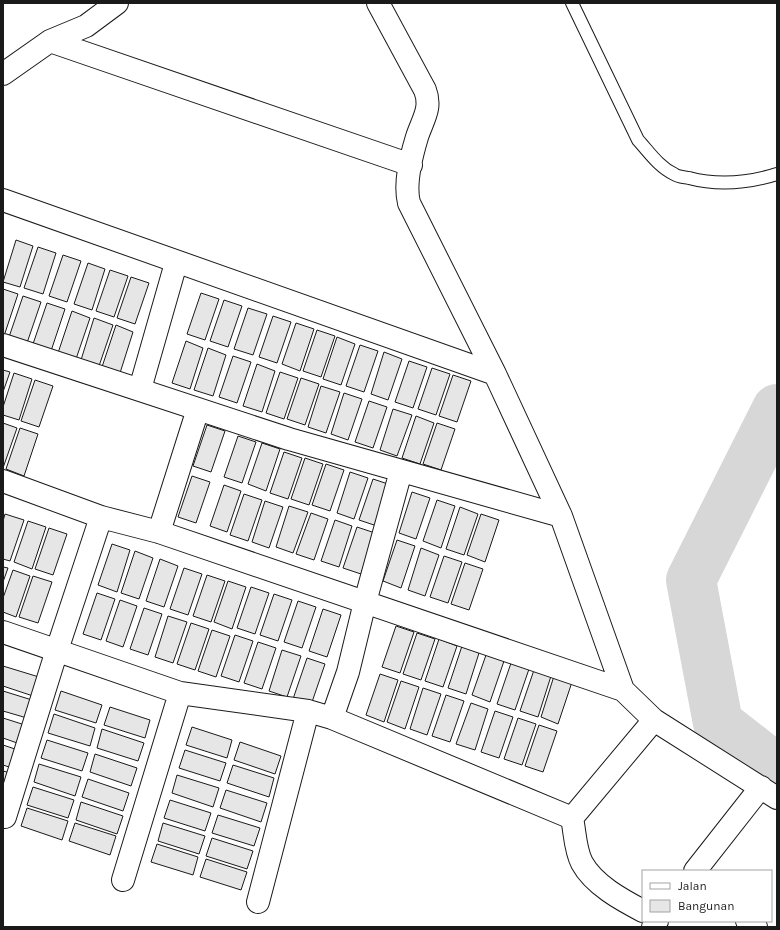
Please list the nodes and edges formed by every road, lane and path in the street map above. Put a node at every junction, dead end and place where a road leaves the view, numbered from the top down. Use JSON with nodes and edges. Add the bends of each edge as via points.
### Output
{"nodes":[{"id":1,"x":117,"y":3,"type":"edge"},
{"id":2,"x":378,"y":3,"type":"edge"},
{"id":3,"x":572,"y":3,"type":"edge"},
{"id":4,"x":50,"y":41,"type":"junction"},
{"id":5,"x":3,"y":74,"type":"edge"},
{"id":6,"x":411,"y":165,"type":"junction"},
{"id":7,"x":777,"y":174,"type":"edge"},
{"id":8,"x":3,"y":200,"type":"edge"},
{"id":9,"x":176,"y":263,"type":"junction"},
{"id":10,"x":3,"y":345,"type":"edge"},
{"id":11,"x":495,"y":374,"type":"junction"},
{"id":12,"x":140,"y":389,"type":"junction"},
{"id":13,"x":198,"y":409,"type":"junction"},
{"id":14,"x":401,"y":471,"type":"junction"},
{"id":15,"x":3,"y":481,"type":"edge"},
{"id":16,"x":560,"y":516,"type":"junction"},
{"id":17,"x":101,"y":517,"type":"junction"},
{"id":18,"x":159,"y":532,"type":"junction"},
{"id":19,"x":365,"y":602,"type":"junction"},
{"id":20,"x":3,"y":632,"type":"edge"},
{"id":21,"x":57,"y":650,"type":"junction"},
{"id":22,"x":623,"y":690,"type":"junction"},
{"id":23,"x":180,"y":693,"type":"junction"},
{"id":24,"x":308,"y":711,"type":"junction"},
{"id":25,"x":332,"y":718,"type":"junction"},
{"id":26,"x":654,"y":720,"type":"junction"},
{"id":27,"x":769,"y":792,"type":"edge"},
{"id":28,"x":5,"y":817,"type":"dead end"},
{"id":29,"x":572,"y":818,"type":"junction"},
{"id":30,"x":696,"y":870,"type":"edge"},
{"id":31,"x":123,"y":880,"type":"dead end"},
{"id":32,"x":258,"y":902,"type":"dead end"},
{"id":33,"x":642,"y":910,"type":"edge"}],
"edges":[{"from":1,"to":4,"type":"street","via":[[86,26]]},
{"from":2,"to":6,"type":"street","via":[[428,96],[428,108]]},
{"from":3,"to":7,"type":"lane","via":[[638,140],[654,159],[674,175],[700,181],[730,184]]},
{"from":4,"to":5,"type":"street"},
{"from":4,"to":6,"type":"street"},
{"from":6,"to":11,"type":"street","via":[[407,185],[410,203]]},
{"from":8,"to":9,"type":"street"},
{"from":9,"to":11,"type":"street"},
{"from":9,"to":12,"type":"street"},
{"from":10,"to":12,"type":"street"},
{"from":11,"to":16,"type":"street"},
{"from":12,"to":13,"type":"street"},
{"from":13,"to":14,"type":"street","via":[[289,439]]},
{"from":13,"to":18,"type":"street"},
{"from":14,"to":16,"type":"street"},
{"from":14,"to":19,"type":"street"},
{"from":15,"to":17,"type":"street"},
{"from":16,"to":22,"type":"street"},
{"from":17,"to":18,"type":"street"},
{"from":17,"to":21,"type":"street"},
{"from":18,"to":19,"type":"street"},
{"from":19,"to":22,"type":"street"},
{"from":19,"to":25,"type":"street","via":[[348,672]]},
{"from":20,"to":21,"type":"street"},
{"from":21,"to":23,"type":"street"},
{"from":21,"to":28,"type":"street"},
{"from":22,"to":26,"type":"street"},
{"from":23,"to":24,"type":"street"},
{"from":23,"to":31,"type":"street"},
{"from":24,"to":25,"type":"street"},
{"from":24,"to":32,"type":"street"},
{"from":25,"to":29,"type":"street"},
{"from":26,"to":27,"type":"street"},
{"from":26,"to":29,"type":"street"},
{"from":27,"to":30,"type":"street"},
{"from":29,"to":33,"type":"street","via":[[582,863],[620,898]]}]}
